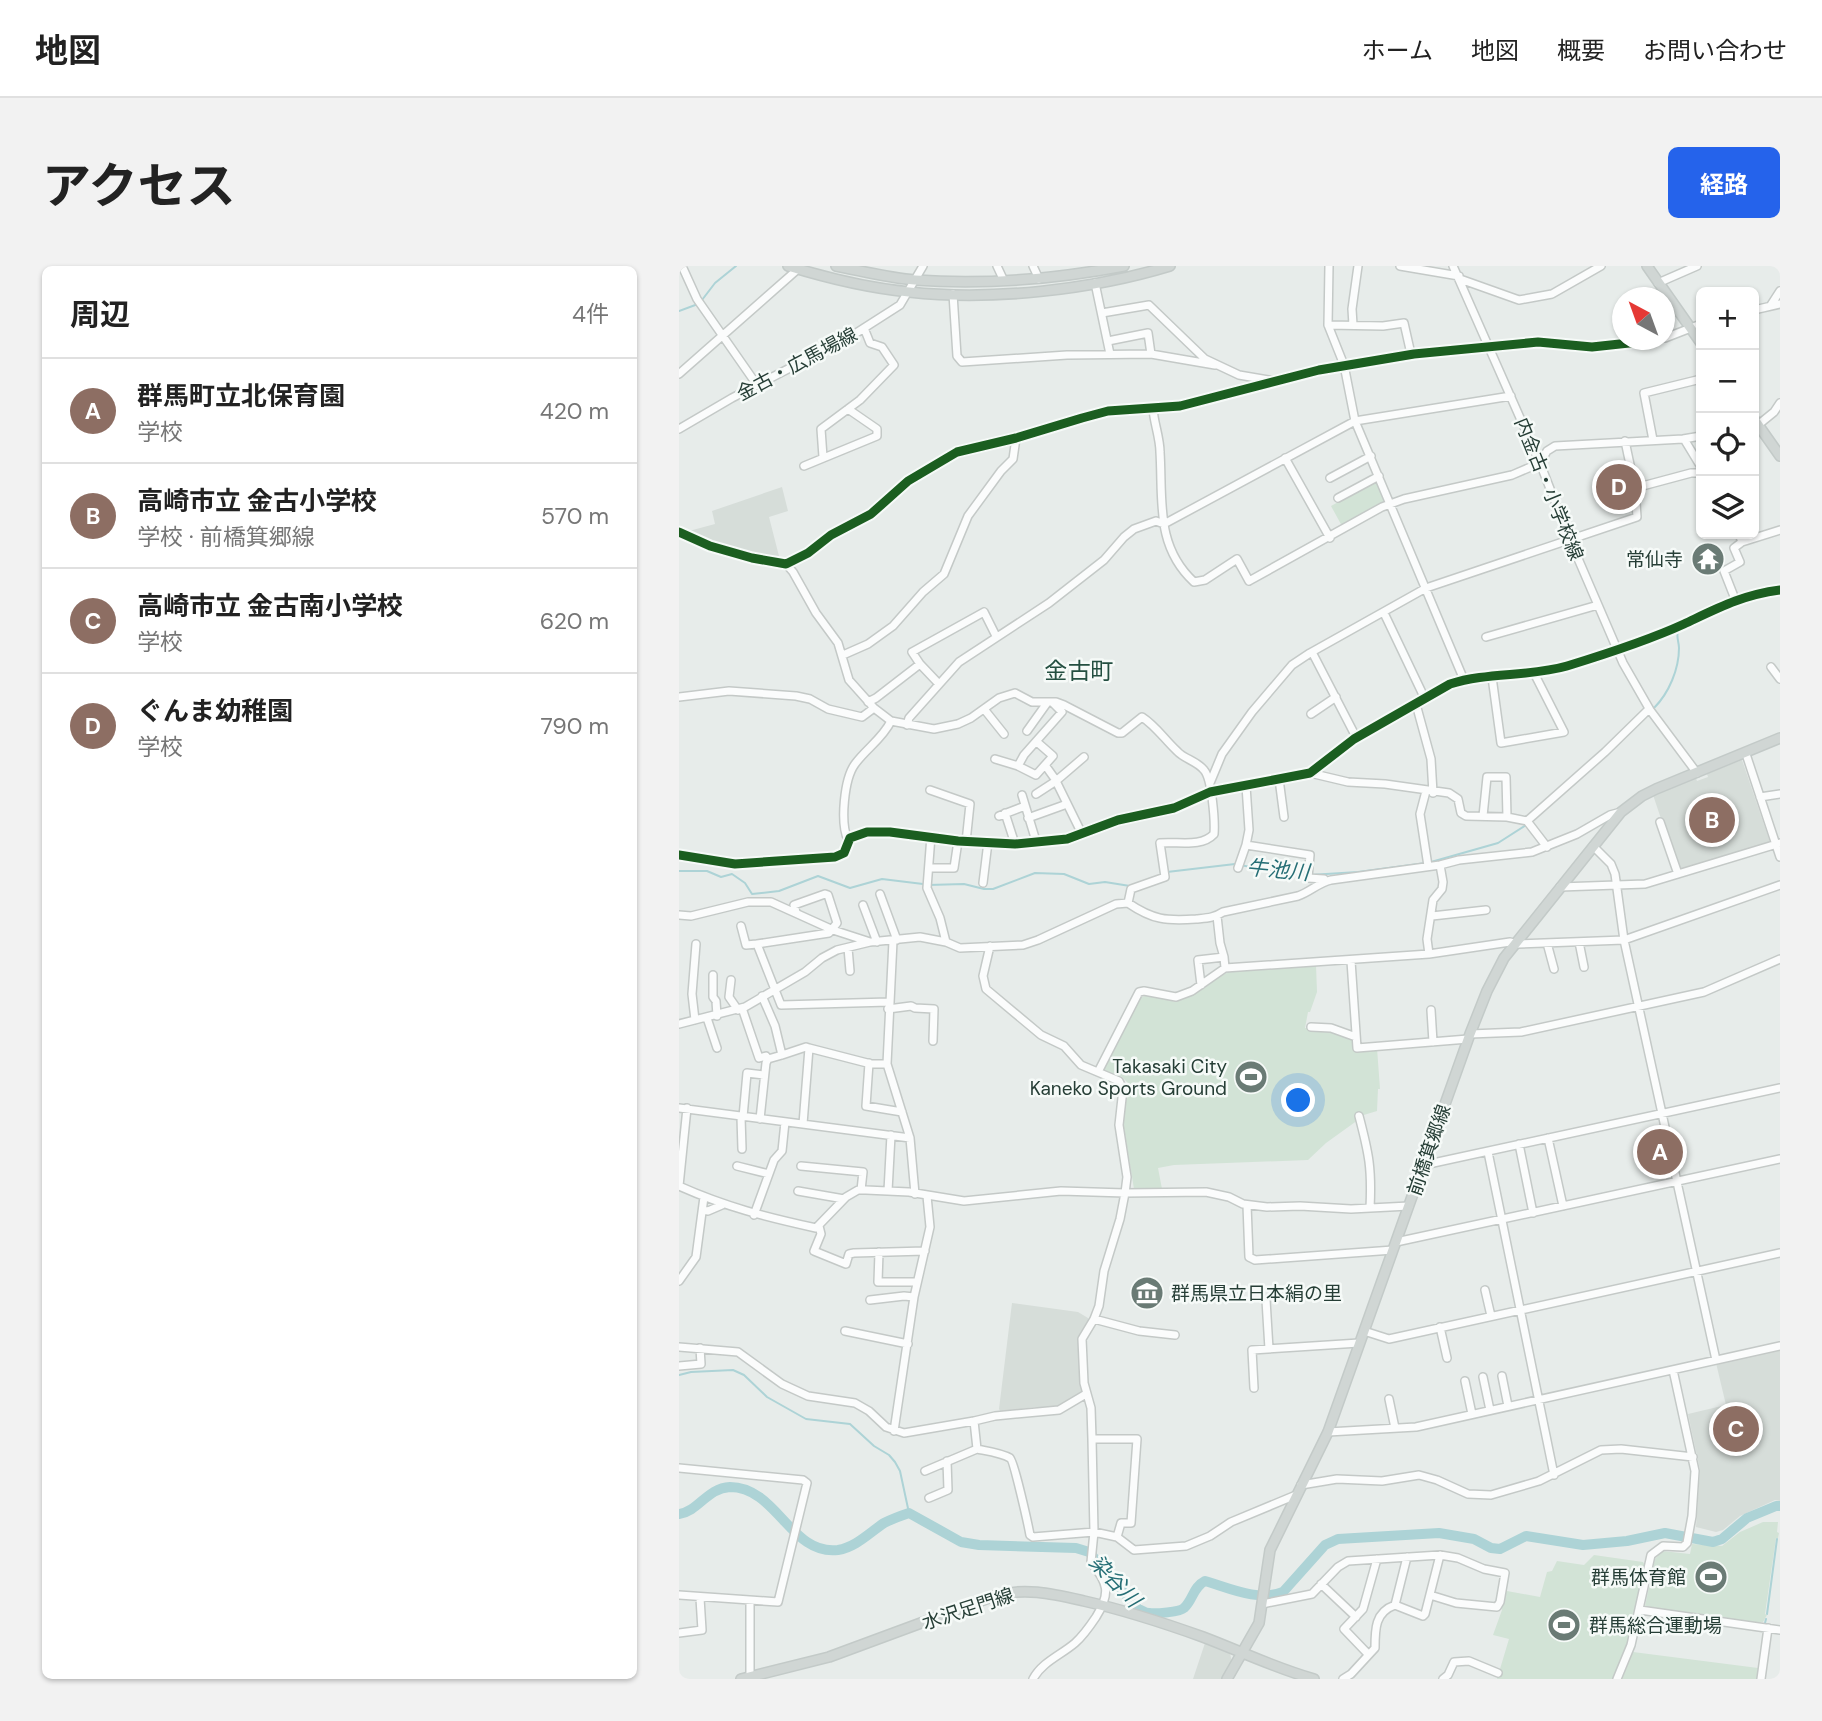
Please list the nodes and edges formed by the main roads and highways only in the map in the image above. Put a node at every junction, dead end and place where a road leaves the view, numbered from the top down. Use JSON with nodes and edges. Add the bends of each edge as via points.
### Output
{"nodes":[{"id":1,"x":788,"y":266,"type":"edge"},
{"id":2,"x":836,"y":266,"type":"edge"},
{"id":3,"x":1124,"y":266,"type":"edge"},
{"id":4,"x":1170,"y":266,"type":"edge"},
{"id":5,"x":1651,"y":267,"type":"edge"},
{"id":6,"x":1099,"y":268,"type":"edge"},
{"id":7,"x":1696,"y":326,"type":"edge"},
{"id":8,"x":1759,"y":429,"type":"edge"},
{"id":9,"x":1780,"y":456,"type":"edge"},
{"id":10,"x":1780,"y":738,"type":"edge"},
{"id":11,"x":1243,"y":1654,"type":"junction"},
{"id":12,"x":750,"y":1678,"type":"edge"},
{"id":13,"x":1227,"y":1679,"type":"edge"},
{"id":14,"x":1314,"y":1679,"type":"edge"}],
"edges":[{"from":1,"to":4,"type":"main road","via":[[909,292],[953,293],[1037,292]]},
{"from":2,"to":6,"type":"main road","via":[[916,280],[1004,281]]},
{"from":3,"to":6,"type":"main road"},
{"from":5,"to":7,"type":"main road","via":[[1658,283]]},
{"from":8,"to":9,"type":"main road"},
{"from":10,"to":11,"type":"main road","name":"前橋箕郷線","via":[[1650,792],[1621,812],[1492,979],[1328,1432],[1270,1550],[1254,1634]]},
{"from":11,"to":12,"type":"main road","name":"水沢足門線","via":[[1103,1605],[1036,1591],[1006,1593],[829,1657]]},
{"from":11,"to":13,"type":"main road","name":"前橋箕郷線"},
{"from":11,"to":14,"type":"main road","name":"水沢足門線"}]}
